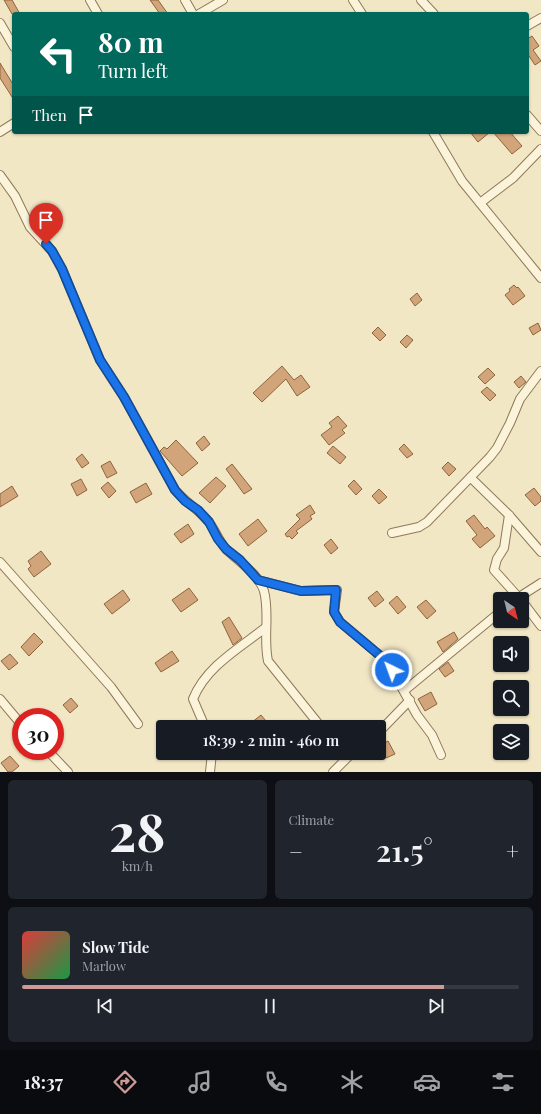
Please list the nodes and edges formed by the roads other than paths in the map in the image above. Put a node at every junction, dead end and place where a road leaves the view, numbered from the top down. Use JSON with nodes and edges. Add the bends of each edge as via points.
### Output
{"nodes":[{"id":1,"x":90,"y":0,"type":"edge"},
{"id":2,"x":185,"y":0,"type":"edge"},
{"id":3,"x":223,"y":0,"type":"edge"},
{"id":4,"x":354,"y":0,"type":"edge"},
{"id":5,"x":421,"y":0,"type":"edge"},
{"id":6,"x":97,"y":12,"type":"edge"},
{"id":7,"x":193,"y":12,"type":"edge"},
{"id":8,"x":202,"y":12,"type":"edge"},
{"id":9,"x":361,"y":12,"type":"edge"},
{"id":10,"x":432,"y":12,"type":"edge"},
{"id":11,"x":541,"y":18,"type":"edge"},
{"id":12,"x":0,"y":23,"type":"edge"},
{"id":13,"x":529,"y":25,"type":"edge"},
{"id":14,"x":12,"y":44,"type":"edge"},
{"id":15,"x":529,"y":117,"type":"edge"},
{"id":16,"x":12,"y":124,"type":"edge"},
{"id":17,"x":541,"y":131,"type":"edge"},
{"id":18,"x":0,"y":132,"type":"edge"},
{"id":19,"x":434,"y":134,"type":"edge"},
{"id":20,"x":541,"y":149,"type":"edge"},
{"id":21,"x":0,"y":175,"type":"edge"},
{"id":22,"x":480,"y":203,"type":"junction"},
{"id":23,"x":541,"y":278,"type":"edge"},
{"id":24,"x":541,"y":371,"type":"edge"},
{"id":25,"x":471,"y":478,"type":"junction"},
{"id":26,"x":509,"y":515,"type":"junction"},
{"id":27,"x":392,"y":533,"type":"dead end"},
{"id":28,"x":541,"y":552,"type":"edge"},
{"id":29,"x":0,"y":562,"type":"edge"},
{"id":30,"x":258,"y":580,"type":"junction"},
{"id":31,"x":541,"y":583,"type":"edge"},
{"id":32,"x":513,"y":592,"type":"edge"},
{"id":33,"x":529,"y":592,"type":"edge"},
{"id":34,"x":529,"y":611,"type":"edge"},
{"id":35,"x":493,"y":618,"type":"edge"},
{"id":36,"x":541,"y":626,"type":"edge"},
{"id":37,"x":265,"y":628,"type":"junction"},
{"id":38,"x":404,"y":692,"type":"junction"},
{"id":39,"x":0,"y":699,"type":"edge"},
{"id":40,"x":410,"y":700,"type":"junction"},
{"id":41,"x":12,"y":713,"type":"edge"},
{"id":42,"x":202,"y":720,"type":"edge"},
{"id":43,"x":315,"y":720,"type":"edge"},
{"id":44,"x":138,"y":724,"type":"dead end"},
{"id":45,"x":386,"y":725,"type":"edge"},
{"id":46,"x":441,"y":755,"type":"dead end"},
{"id":47,"x":57,"y":760,"type":"edge"},
{"id":48,"x":211,"y":760,"type":"edge"},
{"id":49,"x":341,"y":760,"type":"edge"},
{"id":50,"x":68,"y":772,"type":"edge"},
{"id":51,"x":210,"y":772,"type":"edge"},
{"id":52,"x":334,"y":772,"type":"edge"}],
"edges":[{"from":1,"to":6,"type":"street"},
{"from":2,"to":7,"type":"street"},
{"from":3,"to":8,"type":"street"},
{"from":4,"to":9,"type":"street"},
{"from":5,"to":10,"type":"street"},
{"from":11,"to":13,"type":"street"},
{"from":12,"to":14,"type":"street"},
{"from":15,"to":17,"type":"street"},
{"from":16,"to":18,"type":"street"},
{"from":19,"to":22,"type":"street","via":[[462,180]]},
{"from":20,"to":22,"type":"street","via":[[513,178]]},
{"from":21,"to":30,"type":"street","via":[[30,227],[52,251],[100,360],[124,397],[175,490],[198,510],[226,549]]},
{"from":22,"to":23,"type":"street"},
{"from":24,"to":25,"type":"street","via":[[520,399],[497,448]]},
{"from":25,"to":26,"type":"street"},
{"from":25,"to":27,"type":"street","via":[[427,522],[419,527]]},
{"from":26,"to":28,"type":"street"},
{"from":26,"to":32,"type":"street","via":[[504,548],[494,570]]},
{"from":29,"to":44,"type":"street","via":[[112,687]]},
{"from":30,"to":37,"type":"street","via":[[266,602]]},
{"from":30,"to":38,"type":"street","via":[[301,591],[336,590],[334,612],[340,622],[384,659]]},
{"from":31,"to":33,"type":"street"},
{"from":34,"to":36,"type":"street"},
{"from":35,"to":38,"type":"street"},
{"from":37,"to":42,"type":"street","via":[[225,658],[198,686],[193,699]]},
{"from":37,"to":43,"type":"street","via":[[268,661]]},
{"from":38,"to":40,"type":"street"},
{"from":39,"to":41,"type":"street"},
{"from":40,"to":45,"type":"street"},
{"from":40,"to":46,"type":"street"},
{"from":47,"to":50,"type":"street"},
{"from":48,"to":51,"type":"street"},
{"from":49,"to":52,"type":"street"}]}
